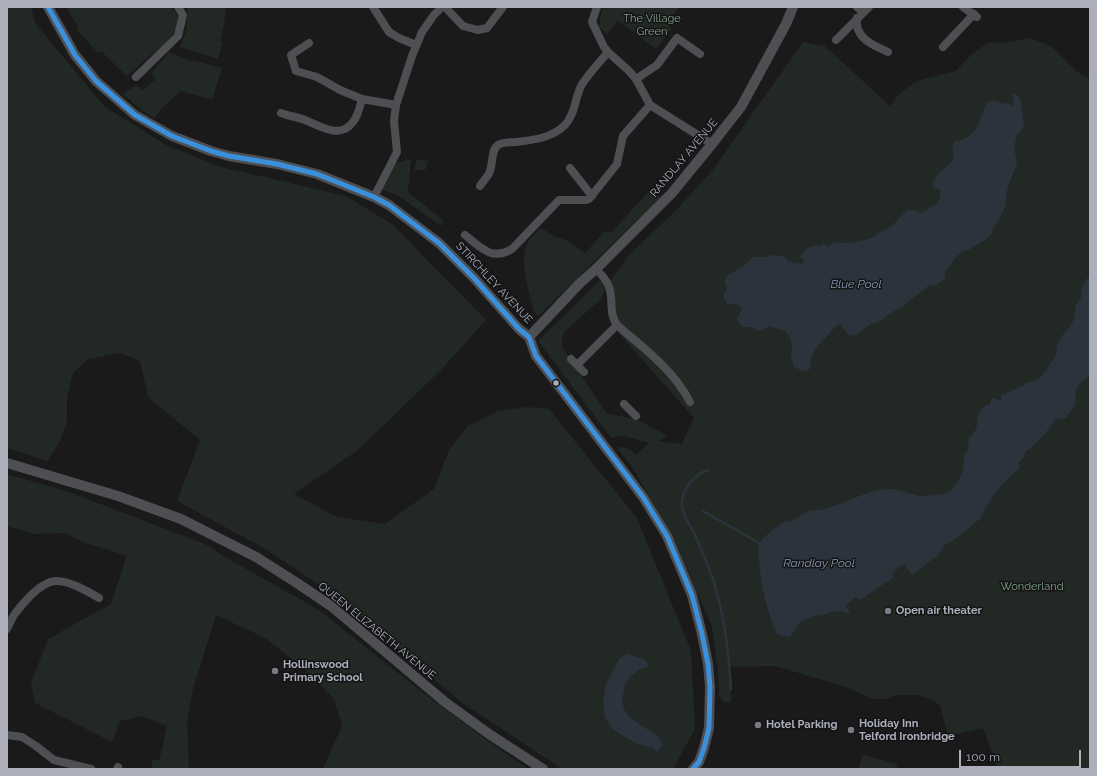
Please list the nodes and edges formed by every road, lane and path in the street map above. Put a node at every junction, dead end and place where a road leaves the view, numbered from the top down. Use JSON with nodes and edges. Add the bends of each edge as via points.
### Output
{"nodes":[{"id":1,"x":48,"y":7,"type":"edge"},
{"id":2,"x":178,"y":7,"type":"edge"},
{"id":3,"x":373,"y":7,"type":"edge"},
{"id":4,"x":442,"y":7,"type":"edge"},
{"id":5,"x":445,"y":7,"type":"edge"},
{"id":6,"x":503,"y":7,"type":"edge"},
{"id":7,"x":597,"y":7,"type":"edge"},
{"id":8,"x":793,"y":7,"type":"edge"},
{"id":9,"x":962,"y":7,"type":"edge"},
{"id":10,"x":862,"y":11,"type":"edge"},
{"id":11,"x":836,"y":40,"type":"dead end"},
{"id":12,"x":309,"y":43,"type":"dead end"},
{"id":13,"x":416,"y":45,"type":"junction"},
{"id":14,"x":943,"y":47,"type":"dead end"},
{"id":15,"x":608,"y":52,"type":"junction"},
{"id":16,"x":888,"y":52,"type":"dead end"},
{"id":17,"x":700,"y":54,"type":"dead end"},
{"id":18,"x":136,"y":77,"type":"dead end"},
{"id":19,"x":636,"y":79,"type":"junction"},
{"id":20,"x":362,"y":99,"type":"junction"},
{"id":21,"x":650,"y":105,"type":"junction"},
{"id":22,"x":396,"y":106,"type":"junction"},
{"id":23,"x":281,"y":113,"type":"dead end"},
{"id":24,"x":712,"y":144,"type":"junction"},
{"id":25,"x":570,"y":168,"type":"dead end"},
{"id":26,"x":480,"y":186,"type":"dead end"},
{"id":27,"x":592,"y":196,"type":"junction"},
{"id":28,"x":374,"y":197,"type":"junction"},
{"id":29,"x":465,"y":236,"type":"dead end"},
{"id":30,"x":596,"y":269,"type":"junction"},
{"id":31,"x":617,"y":325,"type":"junction"},
{"id":32,"x":529,"y":337,"type":"junction"},
{"id":33,"x":584,"y":372,"type":"dead end"},
{"id":34,"x":690,"y":402,"type":"dead end"},
{"id":35,"x":624,"y":404,"type":"dead end"},
{"id":36,"x":636,"y":416,"type":"dead end"},
{"id":37,"x":7,"y":464,"type":"edge"},
{"id":38,"x":99,"y":598,"type":"dead end"},
{"id":39,"x":10,"y":614,"type":"edge"},
{"id":40,"x":7,"y":629,"type":"edge"},
{"id":41,"x":7,"y":735,"type":"edge"},
{"id":42,"x":54,"y":760,"type":"junction"},
{"id":43,"x":698,"y":767,"type":"edge"},
{"id":44,"x":53,"y":769,"type":"edge"},
{"id":45,"x":91,"y":769,"type":"edge"},
{"id":46,"x":543,"y":769,"type":"edge"}],
"edges":[{"from":1,"to":28,"type":"street","name":"STIRCHLEY AVENUE","via":[[74,55],[96,81],[135,115],[172,136],[211,151],[317,174]]},
{"from":2,"to":18,"type":"street","via":[[183,15],[178,36]]},
{"from":3,"to":13,"type":"street","via":[[389,32]]},
{"from":4,"to":13,"type":"street","via":[[422,32]]},
{"from":5,"to":6,"type":"street","via":[[462,26],[478,30],[488,28]]},
{"from":7,"to":15,"type":"street","via":[[592,22]]},
{"from":8,"to":24,"type":"street","name":"RANDLAY AVENUE","via":[[740,107]]},
{"from":9,"to":14,"type":"street","via":[[976,16]]},
{"from":10,"to":11,"type":"street"},
{"from":10,"to":16,"type":"street","via":[[857,29],[861,36]]},
{"from":12,"to":20,"type":"street","via":[[291,55],[296,71],[317,77]]},
{"from":13,"to":22,"type":"street"},
{"from":15,"to":19,"type":"street"},
{"from":15,"to":26,"type":"street","via":[[581,86],[566,124],[557,131],[535,140],[498,145],[490,172]]},
{"from":17,"to":19,"type":"street","via":[[678,38],[657,65]]},
{"from":19,"to":21,"type":"street"},
{"from":20,"to":22,"type":"street"},
{"from":20,"to":23,"type":"street","via":[[354,121],[345,129],[338,131],[330,131]]},
{"from":21,"to":24,"type":"street"},
{"from":21,"to":27,"type":"street","via":[[623,136],[617,164]]},
{"from":22,"to":28,"type":"street","via":[[394,121],[397,152]]},
{"from":24,"to":30,"type":"street","name":"RANDLAY AVENUE","via":[[672,193]]},
{"from":25,"to":27,"type":"street"},
{"from":27,"to":29,"type":"street","via":[[586,200],[559,200],[512,249],[500,254],[489,253]]},
{"from":28,"to":32,"type":"street","name":"STIRCHLEY AVENUE","via":[[389,205],[439,243]]},
{"from":30,"to":31,"type":"street","via":[[609,286],[611,312]]},
{"from":30,"to":32,"type":"street","name":"RANDLAY AVENUE"},
{"from":31,"to":33,"type":"street","via":[[574,362]]},
{"from":31,"to":34,"type":"street","via":[[670,372]]},
{"from":32,"to":43,"type":"street","name":"STIRCHLEY AVENUE","via":[[536,356],[643,497],[666,536],[685,577],[702,634],[710,687],[709,728]]},
{"from":35,"to":36,"type":"street"},
{"from":37,"to":46,"type":"street","name":"QUEEN ELIZABETH AVENUE","via":[[118,496],[181,519],[256,557],[331,606],[445,702]]},
{"from":38,"to":39,"type":"street","via":[[81,588],[54,581],[43,585]]},
{"from":39,"to":40,"type":"street"},
{"from":41,"to":42,"type":"street","via":[[22,737]]},
{"from":42,"to":44,"type":"street"},
{"from":42,"to":45,"type":"street"}]}
